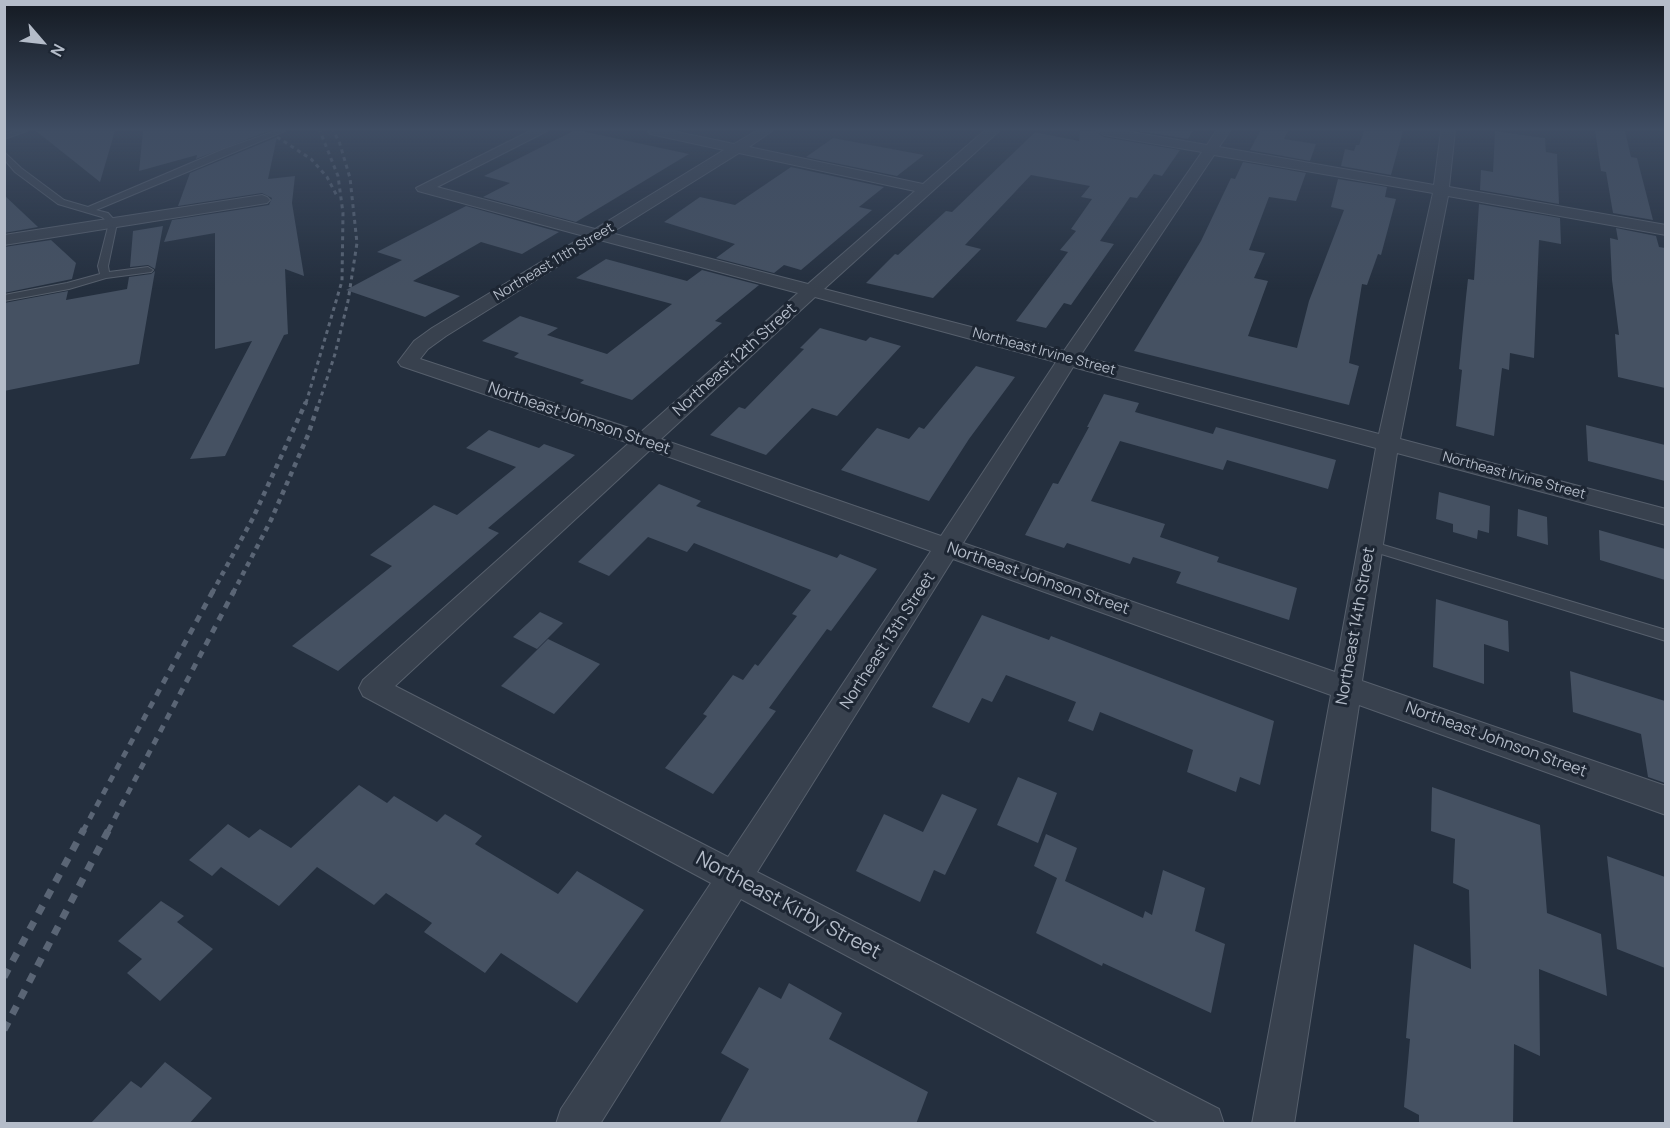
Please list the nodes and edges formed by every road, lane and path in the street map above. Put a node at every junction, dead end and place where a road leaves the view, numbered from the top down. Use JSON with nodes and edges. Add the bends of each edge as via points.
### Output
{"nodes":[{"id":1,"x":36,"y":184,"type":"edge"},
{"id":2,"x":150,"y":184,"type":"edge"},
{"id":3,"x":432,"y":184,"type":"edge"},
{"id":4,"x":681,"y":184,"type":"edge"},
{"id":5,"x":900,"y":184,"type":"edge"},
{"id":6,"x":931,"y":184,"type":"edge"},
{"id":7,"x":1188,"y":184,"type":"edge"},
{"id":8,"x":1413,"y":184,"type":"edge"},
{"id":9,"x":1442,"y":184,"type":"edge"},
{"id":10,"x":925,"y":189,"type":"junction"},
{"id":11,"x":1441,"y":190,"type":"junction"},
{"id":12,"x":262,"y":200,"type":"dead end"},
{"id":13,"x":88,"y":210,"type":"junction"},
{"id":14,"x":113,"y":223,"type":"junction"},
{"id":15,"x":1665,"y":230,"type":"edge"},
{"id":16,"x":600,"y":234,"type":"junction"},
{"id":17,"x":4,"y":240,"type":"edge"},
{"id":18,"x":148,"y":270,"type":"dead end"},
{"id":19,"x":105,"y":275,"type":"junction"},
{"id":20,"x":812,"y":291,"type":"junction"},
{"id":21,"x":4,"y":298,"type":"edge"},
{"id":22,"x":1070,"y":358,"type":"junction"},
{"id":23,"x":408,"y":362,"type":"joint"},
{"id":24,"x":646,"y":441,"type":"junction"},
{"id":25,"x":1388,"y":443,"type":"junction"},
{"id":26,"x":1665,"y":517,"type":"edge"},
{"id":27,"x":1370,"y":546,"type":"junction"},
{"id":28,"x":949,"y":548,"type":"junction"},
{"id":29,"x":1665,"y":636,"type":"edge"},
{"id":30,"x":1346,"y":686,"type":"junction"},
{"id":31,"x":373,"y":688,"type":"joint"},
{"id":32,"x":1665,"y":801,"type":"edge"},
{"id":33,"x":735,"y":879,"type":"junction"},
{"id":34,"x":576,"y":1124,"type":"edge"},
{"id":35,"x":1204,"y":1124,"type":"edge"},
{"id":36,"x":1273,"y":1124,"type":"edge"}],
"edges":[{"from":1,"to":13,"type":"lane","via":[[61,202]]},
{"from":2,"to":13,"type":"lane"},
{"from":3,"to":16,"type":"street","name":"Northeast Irvine Street","via":[[423,188]]},
{"from":4,"to":16,"type":"street","name":"Northeast 11th Street"},
{"from":5,"to":10,"type":"street"},
{"from":6,"to":10,"type":"street","name":"Northeast 12th Street"},
{"from":7,"to":22,"type":"street","name":"Northeast 13th Street"},
{"from":8,"to":11,"type":"street"},
{"from":9,"to":11,"type":"street","name":"Northeast 14th Street"},
{"from":10,"to":20,"type":"street","name":"Northeast 12th Street"},
{"from":11,"to":15,"type":"street"},
{"from":11,"to":25,"type":"street","name":"Northeast 14th Street"},
{"from":12,"to":14,"type":"street"},
{"from":13,"to":14,"type":"lane","via":[[105,215]]},
{"from":14,"to":17,"type":"street"},
{"from":14,"to":19,"type":"lane","via":[[103,266]]},
{"from":16,"to":20,"type":"street","name":"Northeast Irvine Street"},
{"from":16,"to":23,"type":"street","name":"Northeast 11th Street","via":[[439,332],[420,345]]},
{"from":18,"to":19,"type":"lane"},
{"from":19,"to":21,"type":"lane"},
{"from":20,"to":22,"type":"street","name":"Northeast Irvine Street"},
{"from":20,"to":24,"type":"street","name":"Northeast 12th Street"},
{"from":22,"to":25,"type":"street","name":"Northeast Irvine Street"},
{"from":22,"to":28,"type":"street","name":"Northeast 13th Street"},
{"from":23,"to":24,"type":"street","name":"Northeast Johnson Street"},
{"from":24,"to":28,"type":"street","name":"Northeast Johnson Street"},
{"from":24,"to":31,"type":"street","name":"Northeast 12th Street"},
{"from":25,"to":26,"type":"street","name":"Northeast Irvine Street"},
{"from":25,"to":27,"type":"street","name":"Northeast 14th Street"},
{"from":27,"to":29,"type":"lane"},
{"from":27,"to":30,"type":"street","name":"Northeast 14th Street"},
{"from":28,"to":30,"type":"street","name":"Northeast Johnson Street"},
{"from":28,"to":33,"type":"street","name":"Northeast 13th Street"},
{"from":30,"to":32,"type":"street","name":"Northeast Johnson Street"},
{"from":30,"to":36,"type":"street","name":"Northeast 14th Street"},
{"from":31,"to":33,"type":"street","name":"Northeast Kirby Street"},
{"from":33,"to":34,"type":"street","name":"Northeast 13th Street"},
{"from":33,"to":35,"type":"street","name":"Northeast Kirby Street"}]}
